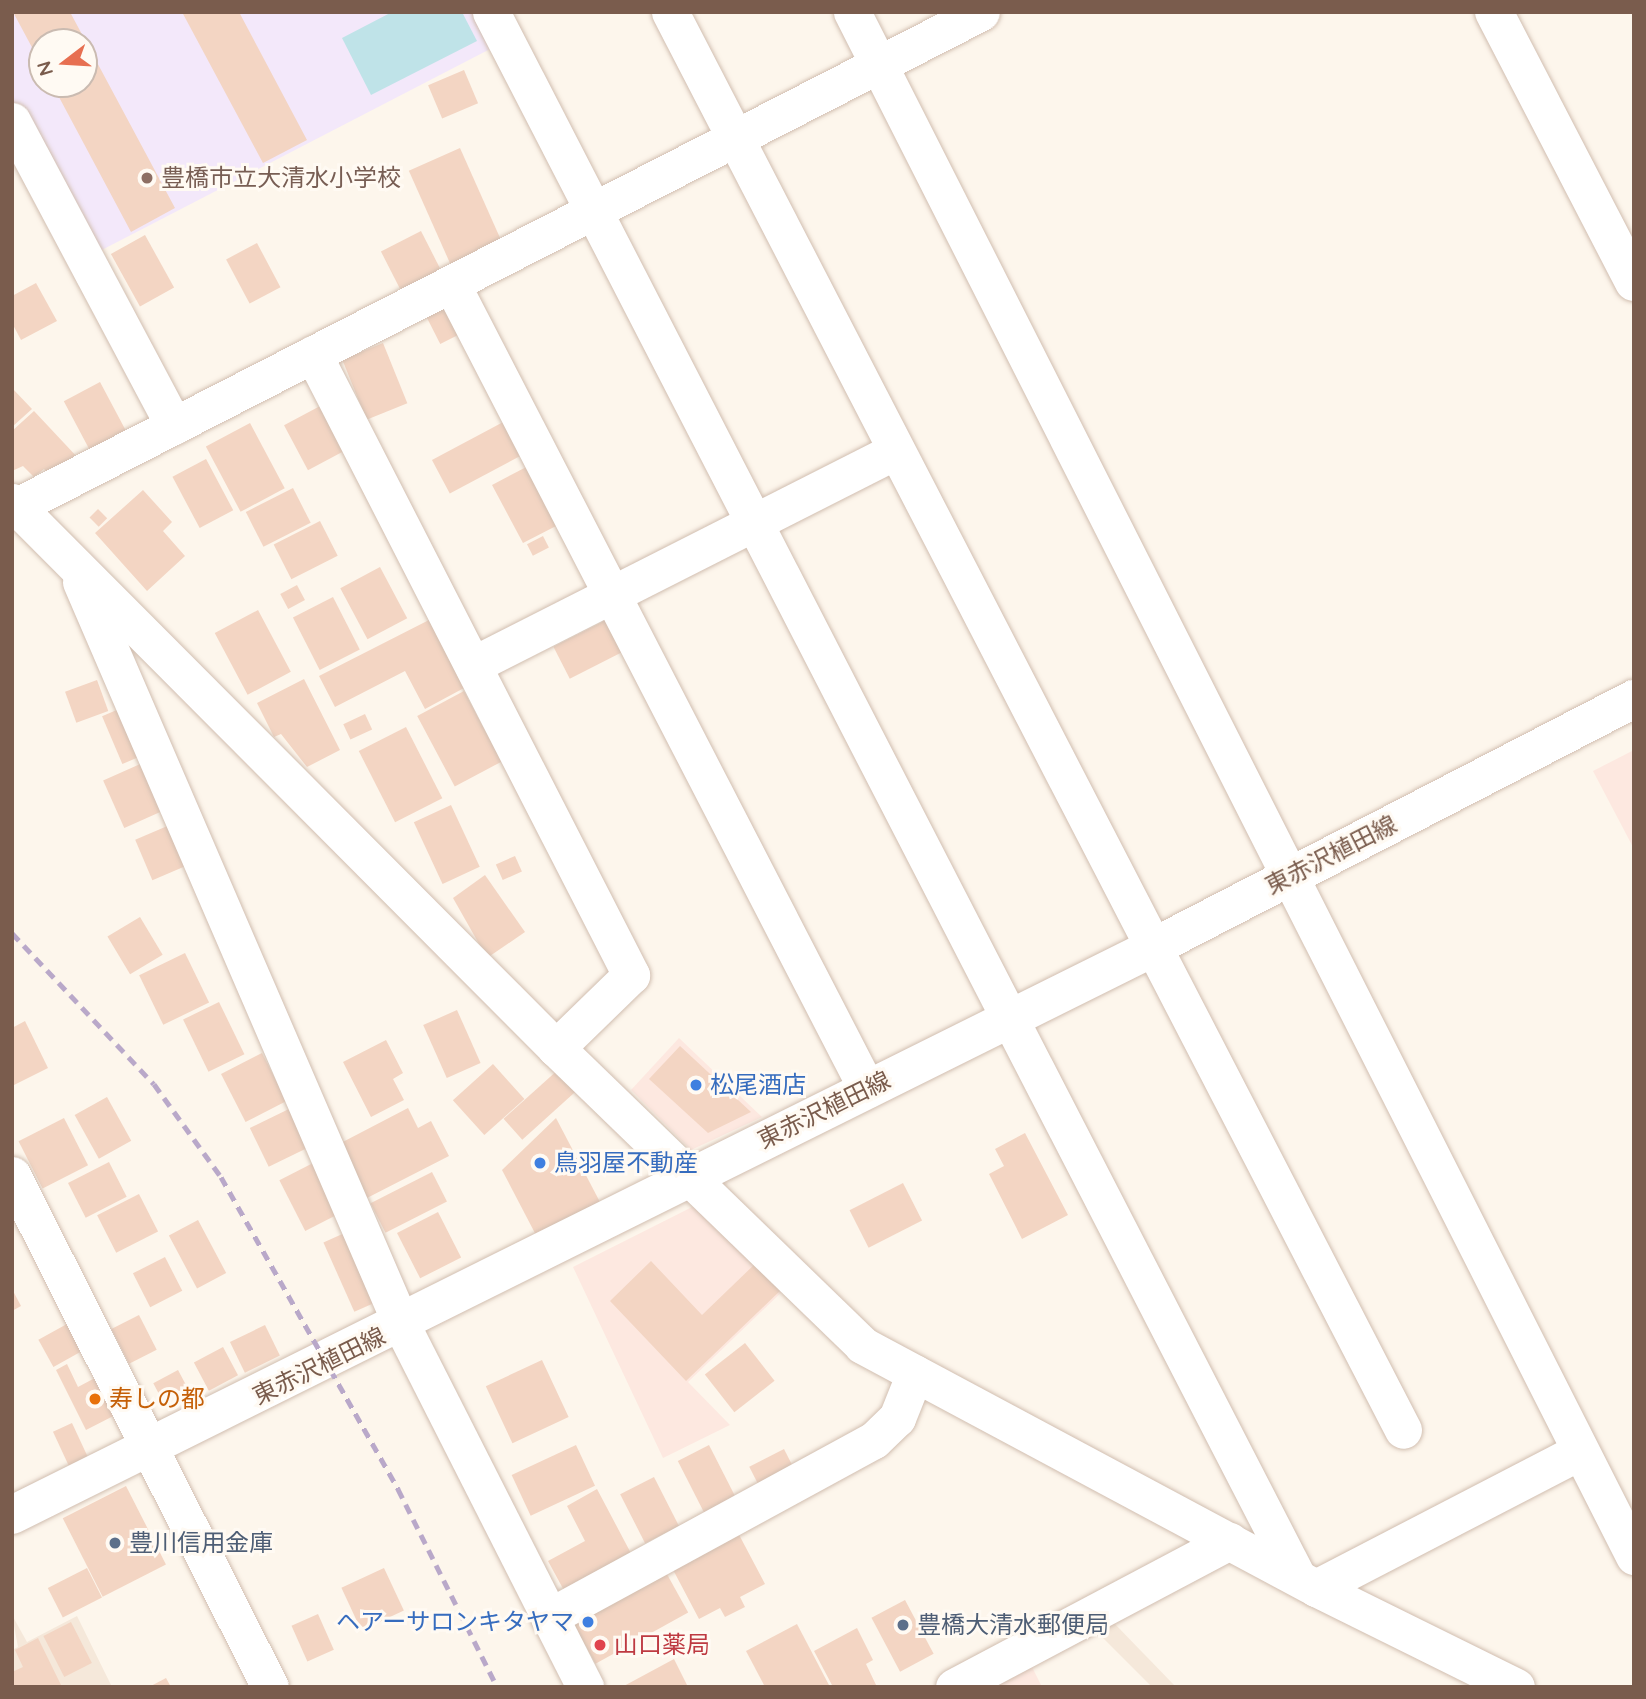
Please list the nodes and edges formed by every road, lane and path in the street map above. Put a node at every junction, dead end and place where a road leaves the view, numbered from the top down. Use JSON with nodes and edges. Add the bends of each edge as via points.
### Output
{"nodes":[{"id":1,"x":491,"y":12,"type":"edge"},
{"id":2,"x":670,"y":12,"type":"edge"},
{"id":3,"x":852,"y":12,"type":"edge"},
{"id":4,"x":981,"y":12,"type":"edge"},
{"id":5,"x":1494,"y":12,"type":"edge"},
{"id":6,"x":879,"y":65,"type":"junction"},
{"id":7,"x":12,"y":121,"type":"edge"},
{"id":8,"x":736,"y":142,"type":"junction"},
{"id":9,"x":594,"y":212,"type":"junction"},
{"id":10,"x":1634,"y":282,"type":"edge"},
{"id":11,"x":452,"y":285,"type":"junction"},
{"id":12,"x":313,"y":354,"type":"junction"},
{"id":13,"x":174,"y":426,"type":"junction"},
{"id":14,"x":895,"y":451,"type":"junction"},
{"id":15,"x":14,"y":504,"type":"edge"},
{"id":16,"x":756,"y":519,"type":"junction"},
{"id":17,"x":73,"y":565,"type":"junction"},
{"id":18,"x":612,"y":589,"type":"junction"},
{"id":19,"x":473,"y":665,"type":"junction"},
{"id":20,"x":1634,"y":699,"type":"edge"},
{"id":21,"x":1288,"y":876,"type":"junction"},
{"id":22,"x":1152,"y":948,"type":"junction"},
{"id":23,"x":1007,"y":1019,"type":"junction"},
{"id":24,"x":556,"y":1048,"type":"junction"},
{"id":25,"x":867,"y":1089,"type":"junction"},
{"id":26,"x":12,"y":1175,"type":"edge"},
{"id":27,"x":689,"y":1177,"type":"junction"},
{"id":28,"x":402,"y":1326,"type":"junction"},
{"id":29,"x":915,"y":1373,"type":"junction"},
{"id":30,"x":1403,"y":1430,"type":"dead end"},
{"id":31,"x":151,"y":1447,"type":"junction"},
{"id":32,"x":1578,"y":1452,"type":"junction"},
{"id":33,"x":12,"y":1516,"type":"edge"},
{"id":34,"x":1230,"y":1541,"type":"junction"},
{"id":35,"x":1634,"y":1556,"type":"edge"},
{"id":36,"x":1306,"y":1582,"type":"junction"},
{"id":37,"x":549,"y":1617,"type":"junction"},
{"id":38,"x":270,"y":1687,"type":"edge"},
{"id":39,"x":585,"y":1687,"type":"edge"},
{"id":40,"x":954,"y":1687,"type":"edge"},
{"id":41,"x":1516,"y":1687,"type":"edge"}],
"edges":[{"from":1,"to":9,"type":"street"},
{"from":2,"to":8,"type":"street"},
{"from":3,"to":6,"type":"street"},
{"from":4,"to":6,"type":"street"},
{"from":5,"to":10,"type":"main road"},
{"from":6,"to":8,"type":"street"},
{"from":6,"to":21,"type":"street"},
{"from":7,"to":13,"type":"street"},
{"from":8,"to":9,"type":"street"},
{"from":8,"to":14,"type":"street"},
{"from":9,"to":11,"type":"street"},
{"from":9,"to":16,"type":"street"},
{"from":11,"to":12,"type":"street"},
{"from":11,"to":18,"type":"street"},
{"from":12,"to":13,"type":"street"},
{"from":12,"to":19,"type":"street"},
{"from":13,"to":15,"type":"street"},
{"from":14,"to":16,"type":"street"},
{"from":14,"to":22,"type":"street"},
{"from":15,"to":17,"type":"street"},
{"from":16,"to":18,"type":"street"},
{"from":16,"to":23,"type":"street"},
{"from":17,"to":24,"type":"street"},
{"from":17,"to":28,"type":"street"},
{"from":18,"to":19,"type":"street"},
{"from":18,"to":25,"type":"street"},
{"from":19,"to":24,"type":"street","via":[[631,975]]},
{"from":20,"to":21,"type":"main road","name":"東赤沢植田線"},
{"from":21,"to":22,"type":"main road","name":"東赤沢植田線"},
{"from":21,"to":32,"type":"street"},
{"from":22,"to":23,"type":"main road","name":"東赤沢植田線"},
{"from":22,"to":30,"type":"street"},
{"from":23,"to":25,"type":"main road","name":"東赤沢植田線"},
{"from":23,"to":36,"type":"street"},
{"from":24,"to":27,"type":"street"},
{"from":25,"to":27,"type":"main road","name":"東赤沢植田線"},
{"from":26,"to":31,"type":"street"},
{"from":27,"to":28,"type":"main road","name":"東赤沢植田線"},
{"from":27,"to":29,"type":"street","via":[[862,1345]]},
{"from":28,"to":31,"type":"main road","name":"東赤沢植田線"},
{"from":28,"to":37,"type":"street"},
{"from":29,"to":34,"type":"street"},
{"from":29,"to":37,"type":"street","via":[[897,1418],[874,1440]]},
{"from":31,"to":33,"type":"main road","name":"東赤沢植田線"},
{"from":31,"to":38,"type":"street"},
{"from":32,"to":35,"type":"street"},
{"from":32,"to":36,"type":"street"},
{"from":34,"to":36,"type":"street"},
{"from":34,"to":40,"type":"street"},
{"from":36,"to":41,"type":"street"},
{"from":37,"to":39,"type":"street"}]}
